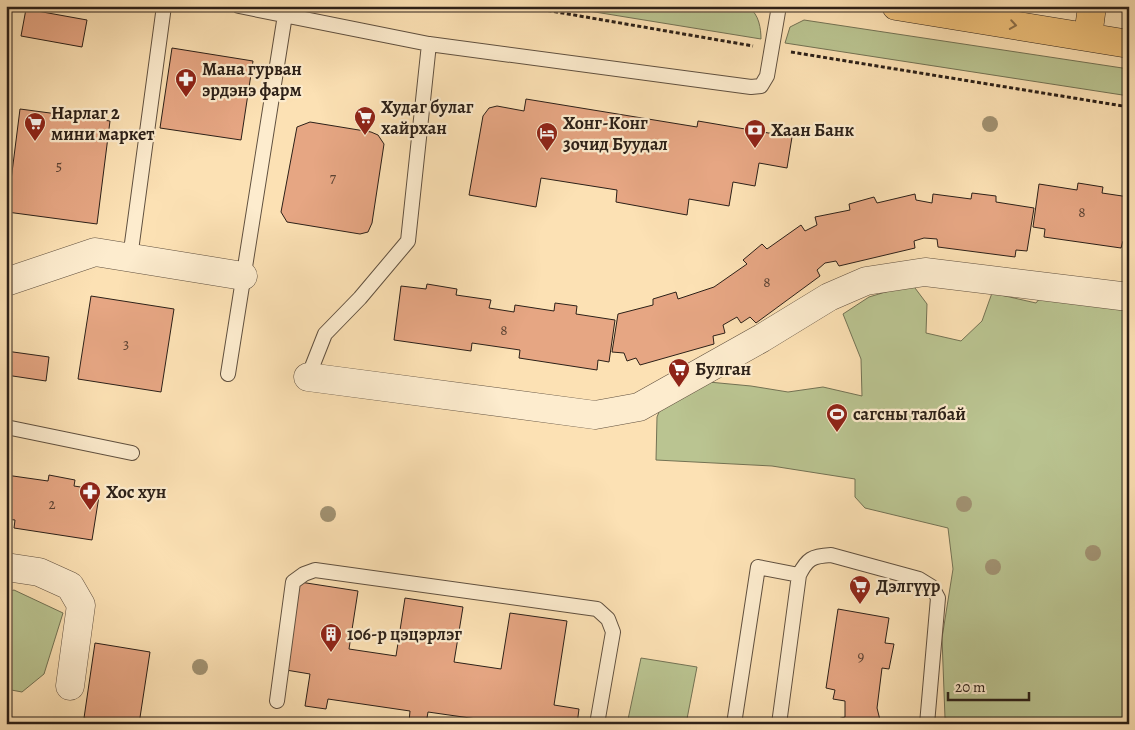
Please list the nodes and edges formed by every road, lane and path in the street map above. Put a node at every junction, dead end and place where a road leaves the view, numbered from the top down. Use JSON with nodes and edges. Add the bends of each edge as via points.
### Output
{"nodes":[{"id":1,"x":164,"y":6,"type":"edge"},
{"id":2,"x":239,"y":6,"type":"edge"},
{"id":3,"x":522,"y":6,"type":"edge"},
{"id":4,"x":779,"y":6,"type":"edge"},
{"id":5,"x":896,"y":6,"type":"edge"},
{"id":6,"x":1092,"y":6,"type":"edge"},
{"id":7,"x":285,"y":15,"type":"junction"},
{"id":8,"x":1088,"y":37,"type":"junction"},
{"id":9,"x":429,"y":44,"type":"junction"},
{"id":10,"x":1129,"y":44,"type":"edge"},
{"id":11,"x":772,"y":49,"type":"junction"},
{"id":12,"x":1129,"y":107,"type":"edge"},
{"id":13,"x":130,"y":258,"type":"junction"},
{"id":14,"x":243,"y":276,"type":"junction"},
{"id":15,"x":6,"y":282,"type":"edge"},
{"id":16,"x":1129,"y":298,"type":"edge"},
{"id":17,"x":228,"y":374,"type":"dead end"},
{"id":18,"x":308,"y":377,"type":"joint"},
{"id":19,"x":6,"y":428,"type":"edge"},
{"id":20,"x":132,"y":453,"type":"dead end"},
{"id":21,"x":6,"y":567,"type":"edge"},
{"id":22,"x":798,"y":575,"type":"junction"},
{"id":23,"x":70,"y":686,"type":"dead end"},
{"id":24,"x":277,"y":702,"type":"dead end"},
{"id":25,"x":597,"y":724,"type":"edge"},
{"id":26,"x":734,"y":724,"type":"edge"},
{"id":27,"x":779,"y":724,"type":"edge"},
{"id":28,"x":927,"y":724,"type":"edge"}],
"edges":[{"from":1,"to":13,"type":"lane"},
{"from":2,"to":7,"type":"lane"},
{"from":3,"to":11,"type":"path"},
{"from":4,"to":11,"type":"lane"},
{"from":5,"to":8,"type":"highway","one_way":true},
{"from":6,"to":8,"type":"highway"},
{"from":7,"to":9,"type":"lane"},
{"from":7,"to":14,"type":"lane"},
{"from":8,"to":10,"type":"highway"},
{"from":9,"to":11,"type":"lane","via":[[751,87],[761,86],[767,76]]},
{"from":9,"to":18,"type":"lane","via":[[408,241],[326,334]]},
{"from":11,"to":12,"type":"path"},
{"from":13,"to":14,"type":"street"},
{"from":13,"to":15,"type":"street","via":[[96,252]]},
{"from":14,"to":17,"type":"lane"},
{"from":16,"to":18,"type":"street","via":[[926,272],[866,281],[829,297],[639,407],[595,415]]},
{"from":19,"to":20,"type":"lane"},
{"from":21,"to":23,"type":"street","via":[[39,572],[70,586],[81,606]]},
{"from":22,"to":26,"type":"lane","via":[[758,568]]},
{"from":22,"to":27,"type":"lane"},
{"from":22,"to":28,"type":"lane","via":[[805,563],[816,556],[831,556],[920,579],[932,587],[938,598]]},
{"from":24,"to":25,"type":"lane","via":[[293,582],[315,570],[597,609],[608,619],[613,632]]}]}
